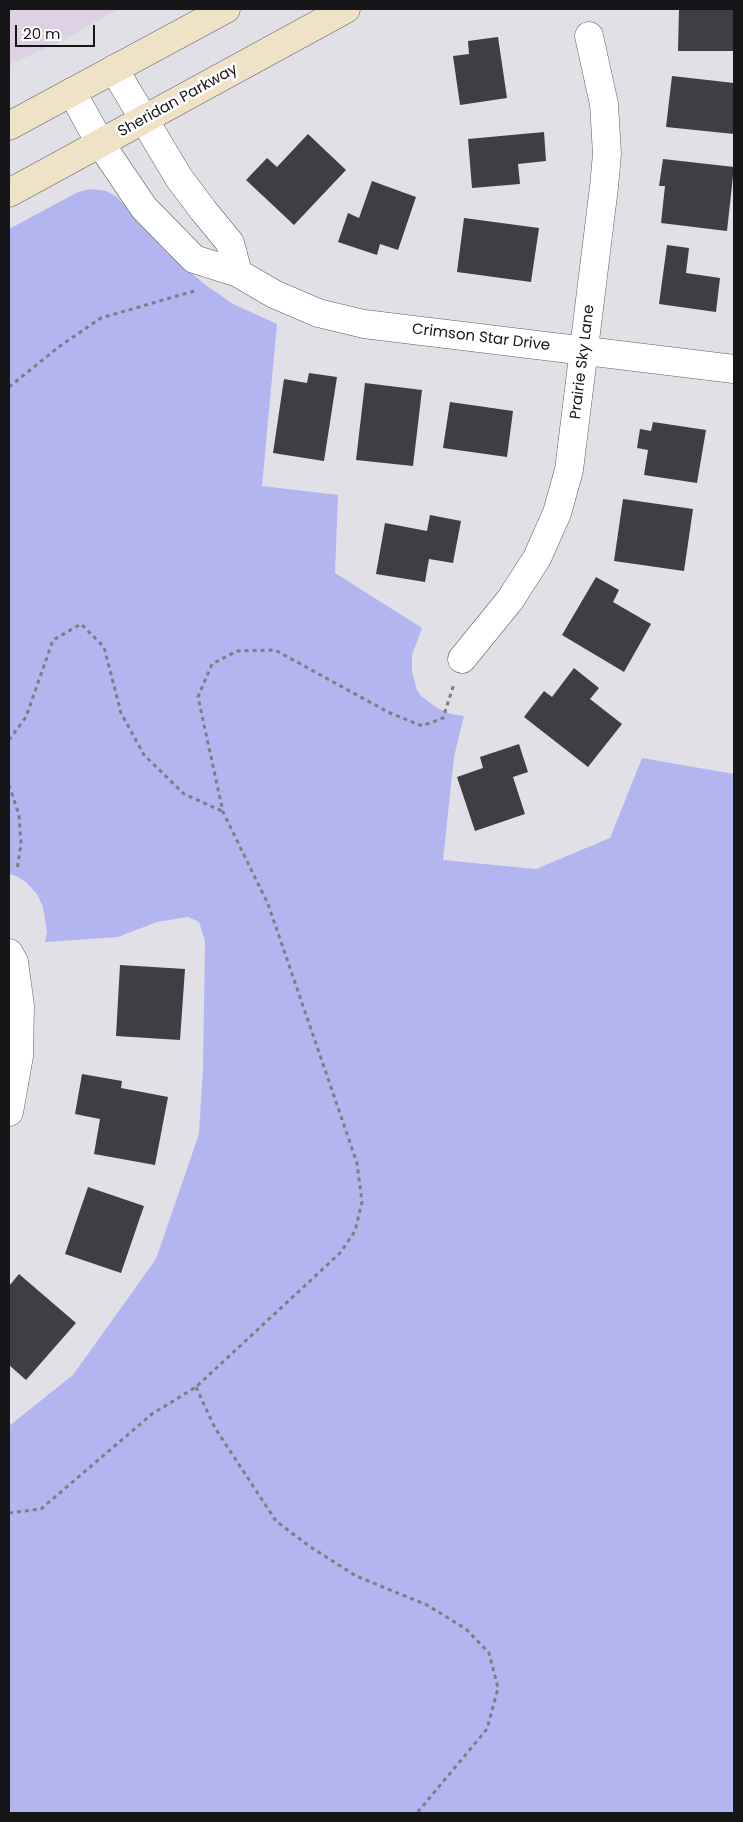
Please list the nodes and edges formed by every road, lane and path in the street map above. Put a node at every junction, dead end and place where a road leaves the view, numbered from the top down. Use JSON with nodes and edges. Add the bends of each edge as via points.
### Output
{"nodes":[{"id":1,"x":226,"y":9,"type":"edge"},
{"id":2,"x":346,"y":9,"type":"edge"},
{"id":3,"x":589,"y":36,"type":"dead end"},
{"id":4,"x":114,"y":69,"type":"junction"},
{"id":5,"x":72,"y":92,"type":"junction"},
{"id":6,"x":144,"y":120,"type":"junction"},
{"id":7,"x":9,"y":126,"type":"edge"},
{"id":8,"x":100,"y":143,"type":"junction"},
{"id":9,"x":9,"y":193,"type":"edge"},
{"id":10,"x":238,"y":273,"type":"junction"},
{"id":11,"x":194,"y":291,"type":"dead end"},
{"id":12,"x":584,"y":351,"type":"junction"},
{"id":13,"x":734,"y":369,"type":"edge"},
{"id":14,"x":9,"y":386,"type":"edge"},
{"id":15,"x":462,"y":659,"type":"joint"},
{"id":16,"x":9,"y":740,"type":"edge"},
{"id":17,"x":9,"y":785,"type":"edge"},
{"id":18,"x":223,"y":812,"type":"junction"},
{"id":19,"x":17,"y":870,"type":"dead end"},
{"id":20,"x":9,"y":953,"type":"edge"},
{"id":21,"x":9,"y":1112,"type":"edge"},
{"id":22,"x":196,"y":1387,"type":"junction"},
{"id":23,"x":9,"y":1513,"type":"edge"},
{"id":24,"x":417,"y":1813,"type":"edge"}],
"edges":[{"from":1,"to":4,"type":"main road"},
{"from":2,"to":6,"type":"main road","name":"Sheridan Parkway"},
{"from":3,"to":12,"type":"street","name":"Prairie Sky Lane","via":[[604,104],[606,154]]},
{"from":4,"to":5,"type":"main road"},
{"from":4,"to":6,"type":"street"},
{"from":5,"to":7,"type":"main road"},
{"from":5,"to":8,"type":"street","name":"Crimson Star Drive"},
{"from":6,"to":8,"type":"main road","name":"Sheridan Parkway"},
{"from":6,"to":10,"type":"street","via":[[179,178],[230,243]]},
{"from":8,"to":9,"type":"main road","name":"Sheridan Parkway"},
{"from":8,"to":10,"type":"street","name":"Crimson Star Drive","via":[[144,208],[194,259]]},
{"from":10,"to":12,"type":"street","name":"Crimson Star Drive","via":[[274,294],[318,313],[364,324]]},
{"from":11,"to":14,"type":"path","via":[[101,318]]},
{"from":12,"to":13,"type":"street","name":"Crimson Star Drive"},
{"from":12,"to":15,"type":"street","name":"Prairie Sky Lane","via":[[569,470],[557,513],[537,558],[510,600]]},
{"from":15,"to":18,"type":"path","via":[[443,718],[422,726],[388,712],[275,650],[237,651],[212,664],[198,697]]},
{"from":16,"to":18,"type":"path","via":[[26,717],[53,640],[81,624],[104,647],[122,712],[144,755],[184,794]]},
{"from":17,"to":19,"type":"path","via":[[19,815],[21,844]]},
{"from":18,"to":22,"type":"path","via":[[268,904],[357,1163],[362,1202],[355,1231],[340,1253]]},
{"from":20,"to":21,"type":"street","via":[[14,962],[20,1006],[20,1056]]},
{"from":22,"to":23,"type":"path","via":[[152,1414],[41,1509]]},
{"from":22,"to":24,"type":"path","via":[[215,1428],[276,1521],[356,1576],[427,1605],[466,1629],[489,1653],[498,1688],[487,1729]]}]}
